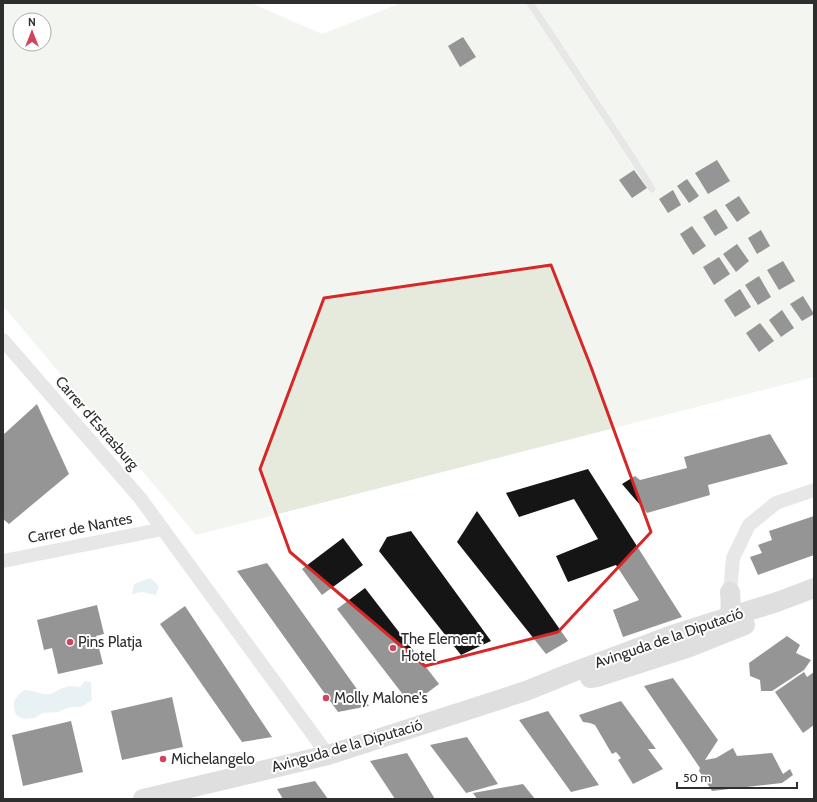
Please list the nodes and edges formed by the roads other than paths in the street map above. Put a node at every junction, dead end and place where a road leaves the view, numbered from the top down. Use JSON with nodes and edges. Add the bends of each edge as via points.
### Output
{"nodes":[{"id":1,"x":530,"y":3,"type":"edge"},
{"id":2,"x":652,"y":189,"type":"dead end"},
{"id":3,"x":3,"y":340,"type":"edge"},
{"id":4,"x":814,"y":490,"type":"edge"},
{"id":5,"x":163,"y":529,"type":"junction"},
{"id":6,"x":3,"y":561,"type":"edge"},
{"id":7,"x":814,"y":580,"type":"edge"},
{"id":8,"x":814,"y":588,"type":"edge"},
{"id":9,"x":730,"y":592,"type":"junction"},
{"id":10,"x":814,"y":597,"type":"edge"},
{"id":11,"x":730,"y":617,"type":"junction"},
{"id":12,"x":597,"y":677,"type":"junction"},
{"id":13,"x":526,"y":691,"type":"junction"},
{"id":14,"x":328,"y":755,"type":"junction"},
{"id":15,"x":143,"y":799,"type":"edge"}],
"edges":[{"from":1,"to":2,"type":"lane"},
{"from":3,"to":5,"type":"street","name":"Carrer d'Estrasburg","via":[[140,498]]},
{"from":4,"to":9,"type":"street","name":"Avinguda de la Diputació","via":[[776,503],[749,525],[733,558]]},
{"from":5,"to":6,"type":"street","name":"Carrer de Nantes"},
{"from":5,"to":14,"type":"street","name":"Carrer d'Estrasburg"},
{"from":7,"to":9,"type":"street","via":[[752,603],[740,601]]},
{"from":8,"to":11,"type":"street","name":"Avinguda de la Diputació"},
{"from":9,"to":11,"type":"street"},
{"from":10,"to":12,"type":"street","name":"Avinguda de la Diputació","via":[[690,647]]},
{"from":11,"to":12,"type":"street","via":[[725,626],[612,663]]},
{"from":11,"to":13,"type":"street","name":"Avinguda de la Diputació","via":[[658,640]]},
{"from":12,"to":13,"type":"street","name":"Avinguda de la Diputació"},
{"from":13,"to":14,"type":"street","name":"Avinguda de la Diputació"},
{"from":14,"to":15,"type":"street","name":"Avinguda de la Diputació"}]}
